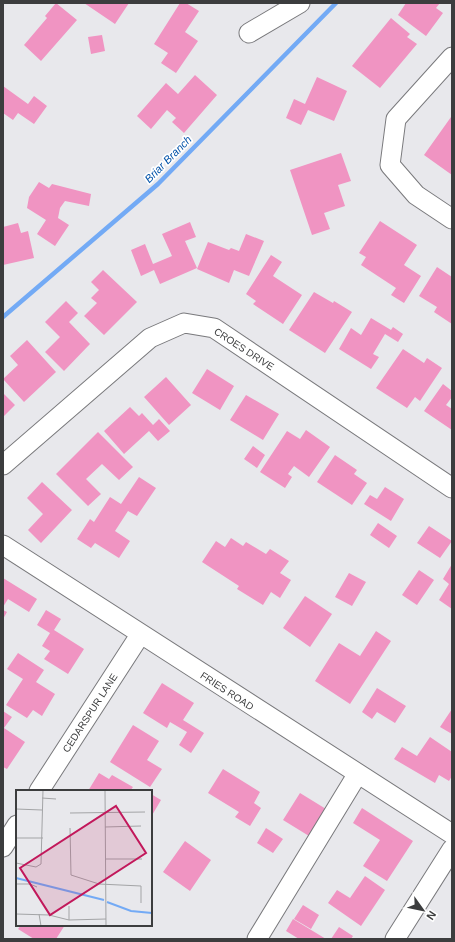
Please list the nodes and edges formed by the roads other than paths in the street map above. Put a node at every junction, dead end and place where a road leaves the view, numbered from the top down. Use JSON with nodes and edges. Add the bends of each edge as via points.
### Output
{"nodes":[{"id":1,"x":300,"y":3,"type":"edge"},
{"id":2,"x":249,"y":33,"type":"dead end"},
{"id":3,"x":452,"y":57,"type":"edge"},
{"id":4,"x":452,"y":218,"type":"edge"},
{"id":5,"x":3,"y":466,"type":"edge"},
{"id":6,"x":452,"y":488,"type":"edge"},
{"id":7,"x":3,"y":545,"type":"edge"},
{"id":8,"x":140,"y":635,"type":"junction"},
{"id":9,"x":357,"y":775,"type":"junction"},
{"id":10,"x":40,"y":790,"type":"edge"},
{"id":11,"x":16,"y":826,"type":"edge"},
{"id":12,"x":452,"y":834,"type":"edge"},
{"id":13,"x":3,"y":846,"type":"edge"},
{"id":14,"x":452,"y":850,"type":"edge"},
{"id":15,"x":257,"y":939,"type":"edge"},
{"id":16,"x":395,"y":939,"type":"edge"}],
"edges":[{"from":1,"to":2,"type":"street"},
{"from":3,"to":4,"type":"street","via":[[396,119],[390,162],[416,195]]},
{"from":5,"to":6,"type":"street","name":"CROES DRIVE","via":[[150,338],[184,323],[214,328]]},
{"from":7,"to":8,"type":"street","name":"FRIES ROAD"},
{"from":8,"to":9,"type":"street","name":"FRIES ROAD"},
{"from":8,"to":10,"type":"street","name":"CEDARSPUR LANE"},
{"from":9,"to":12,"type":"street","name":"FRIES ROAD"},
{"from":9,"to":15,"type":"street"},
{"from":11,"to":13,"type":"street"},
{"from":14,"to":16,"type":"street"}]}
